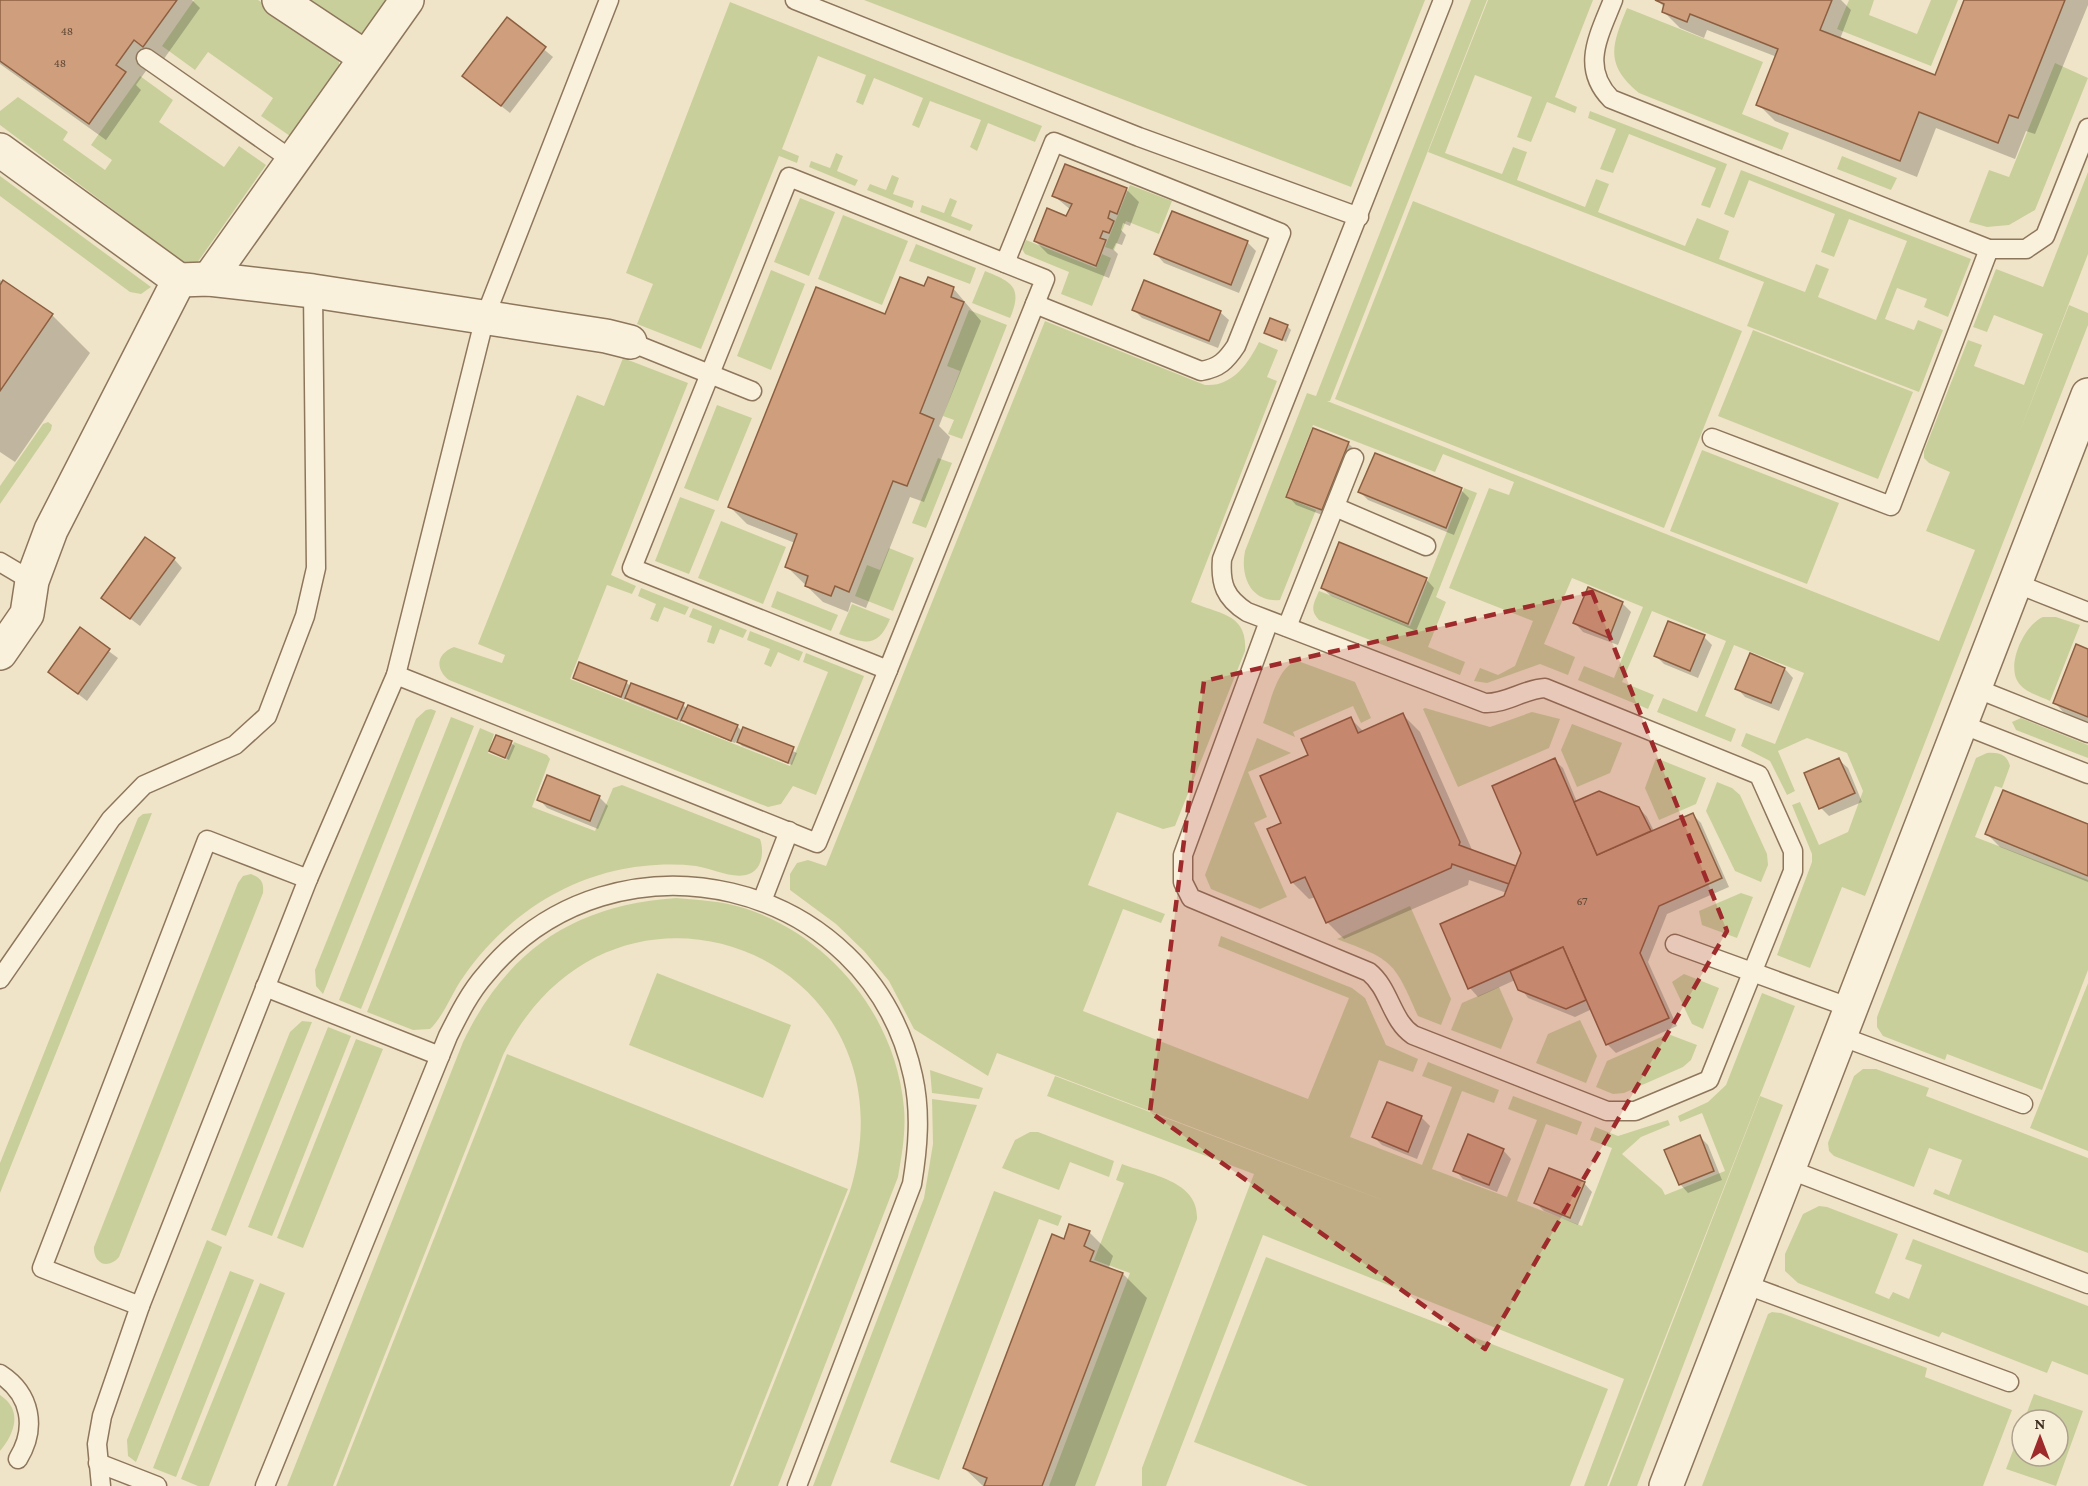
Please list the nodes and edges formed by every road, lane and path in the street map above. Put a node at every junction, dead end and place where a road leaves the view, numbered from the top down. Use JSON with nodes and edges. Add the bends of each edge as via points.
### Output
{"nodes":[{"id":1,"x":279,"y":0,"type":"edge"},
{"id":2,"x":407,"y":0,"type":"edge"},
{"id":3,"x":609,"y":0,"type":"edge"},
{"id":4,"x":795,"y":0,"type":"edge"},
{"id":5,"x":1443,"y":0,"type":"edge"},
{"id":6,"x":1613,"y":0,"type":"edge"},
{"id":7,"x":365,"y":57,"type":"junction"},
{"id":8,"x":146,"y":58,"type":"dead end"},
{"id":9,"x":2088,"y":128,"type":"edge"},
{"id":10,"x":0,"y":150,"type":"edge"},
{"id":11,"x":292,"y":160,"type":"junction"},
{"id":12,"x":1359,"y":217,"type":"junction"},
{"id":13,"x":1989,"y":249,"type":"junction"},
{"id":14,"x":1005,"y":263,"type":"junction"},
{"id":15,"x":194,"y":280,"type":"junction"},
{"id":16,"x":313,"y":291,"type":"junction"},
{"id":17,"x":1035,"y":304,"type":"junction"},
{"id":18,"x":485,"y":317,"type":"junction"},
{"id":19,"x":630,"y":342,"type":"joint"},
{"id":20,"x":710,"y":374,"type":"junction"},
{"id":21,"x":752,"y":391,"type":"dead end"},
{"id":22,"x":2088,"y":395,"type":"edge"},
{"id":23,"x":1712,"y":438,"type":"dead end"},
{"id":24,"x":1354,"y":458,"type":"dead end"},
{"id":25,"x":1335,"y":507,"type":"junction"},
{"id":26,"x":1426,"y":546,"type":"dead end"},
{"id":27,"x":0,"y":562,"type":"edge"},
{"id":28,"x":32,"y":581,"type":"junction"},
{"id":29,"x":2015,"y":583,"type":"junction"},
{"id":30,"x":2088,"y":612,"type":"edge"},
{"id":31,"x":1269,"y":621,"type":"junction"},
{"id":32,"x":1287,"y":627,"type":"junction"},
{"id":33,"x":0,"y":652,"type":"edge"},
{"id":34,"x":888,"y":670,"type":"junction"},
{"id":35,"x":396,"y":675,"type":"junction"},
{"id":36,"x":1975,"y":688,"type":"junction"},
{"id":37,"x":1961,"y":724,"type":"junction"},
{"id":38,"x":2088,"y":733,"type":"edge"},
{"id":39,"x":2088,"y":774,"type":"edge"},
{"id":40,"x":789,"y":831,"type":"junction"},
{"id":41,"x":308,"y":879,"type":"junction"},
{"id":42,"x":762,"y":901,"type":"junction"},
{"id":43,"x":1675,"y":944,"type":"dead end"},
{"id":44,"x":1753,"y":972,"type":"junction"},
{"id":45,"x":0,"y":979,"type":"edge"},
{"id":46,"x":265,"y":987,"type":"junction"},
{"id":47,"x":1846,"y":1022,"type":"junction"},
{"id":48,"x":440,"y":1056,"type":"junction"},
{"id":49,"x":2023,"y":1104,"type":"dead end"},
{"id":50,"x":1788,"y":1169,"type":"junction"},
{"id":51,"x":1744,"y":1284,"type":"junction"},
{"id":52,"x":2088,"y":1284,"type":"edge"},
{"id":53,"x":140,"y":1306,"type":"junction"},
{"id":54,"x":0,"y":1374,"type":"edge"},
{"id":55,"x":2009,"y":1382,"type":"dead end"},
{"id":56,"x":18,"y":1459,"type":"dead end"},
{"id":57,"x":98,"y":1463,"type":"junction"},
{"id":58,"x":101,"y":1486,"type":"edge"},
{"id":59,"x":157,"y":1486,"type":"edge"},
{"id":60,"x":265,"y":1486,"type":"edge"},
{"id":61,"x":797,"y":1486,"type":"edge"},
{"id":62,"x":1666,"y":1486,"type":"edge"}],
"edges":[{"from":1,"to":7,"type":"street"},
{"from":2,"to":7,"type":"street"},
{"from":3,"to":18,"type":"lane"},
{"from":4,"to":12,"type":"lane","via":[[1138,137]]},
{"from":5,"to":12,"type":"lane"},
{"from":6,"to":13,"type":"lane","via":[[1594,58],[1597,80],[1611,99]]},
{"from":7,"to":11,"type":"street"},
{"from":8,"to":11,"type":"lane"},
{"from":9,"to":13,"type":"lane","via":[[2045,236],[2026,249]]},
{"from":10,"to":15,"type":"street"},
{"from":11,"to":15,"type":"street"},
{"from":12,"to":31,"type":"lane","via":[[1222,559],[1222,584],[1234,604]]},
{"from":13,"to":23,"type":"lane","via":[[1891,506]]},
{"from":14,"to":17,"type":"lane","via":[[1045,279]]},
{"from":14,"to":17,"type":"lane","via":[[1054,142],[1281,233],[1236,346],[1215,369],[1201,370]]},
{"from":14,"to":20,"type":"lane","via":[[789,177]]},
{"from":15,"to":16,"type":"street"},
{"from":15,"to":28,"type":"street","via":[[51,530]]},
{"from":16,"to":18,"type":"street"},
{"from":16,"to":45,"type":"lane","via":[[316,568],[305,616],[267,716],[235,745],[144,785],[111,819]]},
{"from":17,"to":34,"type":"lane"},
{"from":18,"to":19,"type":"street"},
{"from":18,"to":35,"type":"lane"},
{"from":19,"to":20,"type":"lane"},
{"from":20,"to":21,"type":"lane"},
{"from":20,"to":34,"type":"lane","via":[[632,568]]},
{"from":22,"to":29,"type":"street"},
{"from":24,"to":25,"type":"lane"},
{"from":25,"to":26,"type":"lane"},
{"from":25,"to":32,"type":"lane"},
{"from":27,"to":28,"type":"lane"},
{"from":28,"to":33,"type":"street","via":[[27,614]]},
{"from":29,"to":30,"type":"lane"},
{"from":29,"to":36,"type":"street"},
{"from":31,"to":32,"type":"lane"},
{"from":31,"to":44,"type":"lane","via":[[1183,855],[1183,882],[1191,898],[1369,972],[1384,988],[1401,1024],[1413,1035],[1607,1111],[1635,1111],[1709,1080]]},
{"from":32,"to":44,"type":"lane","via":[[1485,703],[1495,704],[1535,688],[1545,688],[1759,775],[1794,861]]},
{"from":34,"to":40,"type":"lane","via":[[817,843]]},
{"from":35,"to":40,"type":"lane"},
{"from":35,"to":41,"type":"lane"},
{"from":36,"to":37,"type":"street"},
{"from":36,"to":38,"type":"lane"},
{"from":37,"to":39,"type":"lane"},
{"from":37,"to":47,"type":"street"},
{"from":40,"to":42,"type":"lane"},
{"from":41,"to":46,"type":"lane"},
{"from":41,"to":53,"type":"lane","via":[[207,840],[42,1268]]},
{"from":42,"to":48,"type":"lane","via":[[714,888],[677,884],[606,894],[571,908],[539,925],[485,974],[465,1003]]},
{"from":42,"to":61,"type":"lane","via":[[814,928],[843,951],[867,978],[903,1042],[918,1112],[918,1149],[901,1219]]},
{"from":43,"to":44,"type":"lane"},
{"from":44,"to":47,"type":"lane"},
{"from":46,"to":48,"type":"lane"},
{"from":46,"to":53,"type":"lane"},
{"from":47,"to":49,"type":"lane"},
{"from":47,"to":50,"type":"street"},
{"from":48,"to":60,"type":"lane"},
{"from":50,"to":51,"type":"street"},
{"from":50,"to":52,"type":"lane"},
{"from":51,"to":55,"type":"lane"},
{"from":51,"to":62,"type":"street"},
{"from":53,"to":57,"type":"lane","via":[[102,1416]]},
{"from":54,"to":56,"type":"lane","via":[[20,1393],[30,1417],[28,1439]]},
{"from":57,"to":58,"type":"lane"},
{"from":57,"to":59,"type":"lane"}]}
